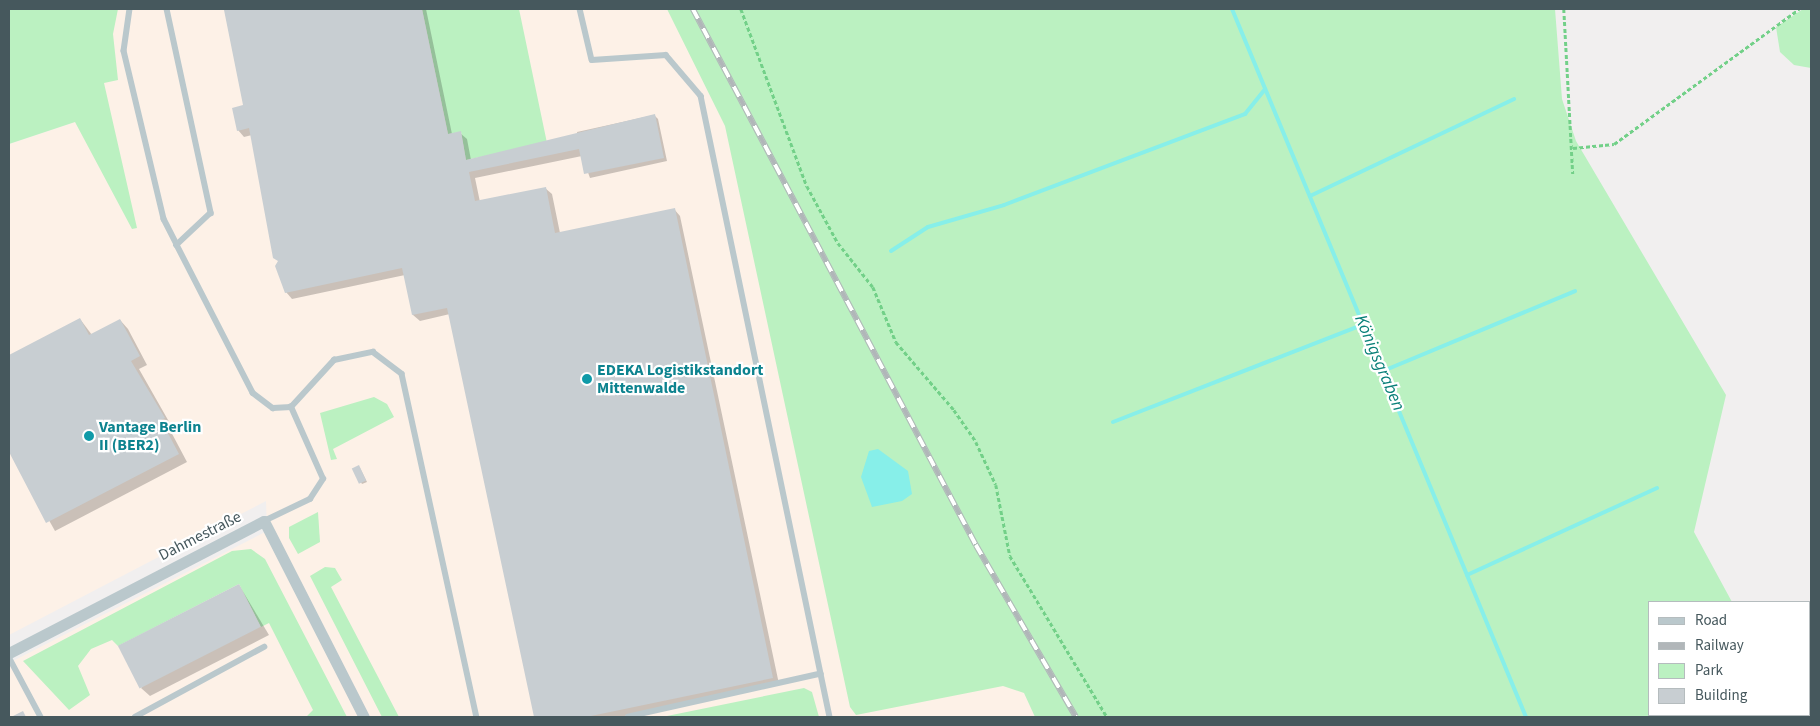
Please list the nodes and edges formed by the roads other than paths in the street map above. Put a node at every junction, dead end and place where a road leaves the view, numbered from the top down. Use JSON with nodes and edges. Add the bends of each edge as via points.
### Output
{"nodes":[{"id":1,"x":130,"y":9,"type":"edge"},
{"id":2,"x":167,"y":9,"type":"edge"},
{"id":3,"x":580,"y":9,"type":"edge"},
{"id":4,"x":177,"y":245,"type":"junction"},
{"id":5,"x":291,"y":407,"type":"junction"},
{"id":6,"x":264,"y":521,"type":"junction"},
{"id":7,"x":264,"y":648,"type":"dead end"},
{"id":8,"x":9,"y":653,"type":"edge"},
{"id":9,"x":9,"y":657,"type":"edge"},
{"id":10,"x":821,"y":674,"type":"junction"},
{"id":11,"x":41,"y":717,"type":"edge"},
{"id":12,"x":135,"y":717,"type":"edge"},
{"id":13,"x":364,"y":717,"type":"edge"},
{"id":14,"x":477,"y":717,"type":"edge"},
{"id":15,"x":629,"y":717,"type":"edge"},
{"id":16,"x":830,"y":717,"type":"edge"}],
"edges":[{"from":1,"to":4,"type":"lane","via":[[124,51],[164,218]]},
{"from":2,"to":4,"type":"lane","via":[[211,213]]},
{"from":3,"to":10,"type":"lane","via":[[592,60],[666,55],[701,96]]},
{"from":4,"to":5,"type":"lane","via":[[253,393],[273,408]]},
{"from":5,"to":6,"type":"lane","via":[[323,479],[310,499]]},
{"from":5,"to":14,"type":"lane","via":[[334,360],[373,352],[402,374]]},
{"from":6,"to":8,"type":"street","name":"Dahmestraße"},
{"from":6,"to":13,"type":"street","name":"Dahmestraße"},
{"from":7,"to":12,"type":"lane"},
{"from":9,"to":11,"type":"lane"},
{"from":10,"to":15,"type":"lane"},
{"from":10,"to":16,"type":"lane"}]}
